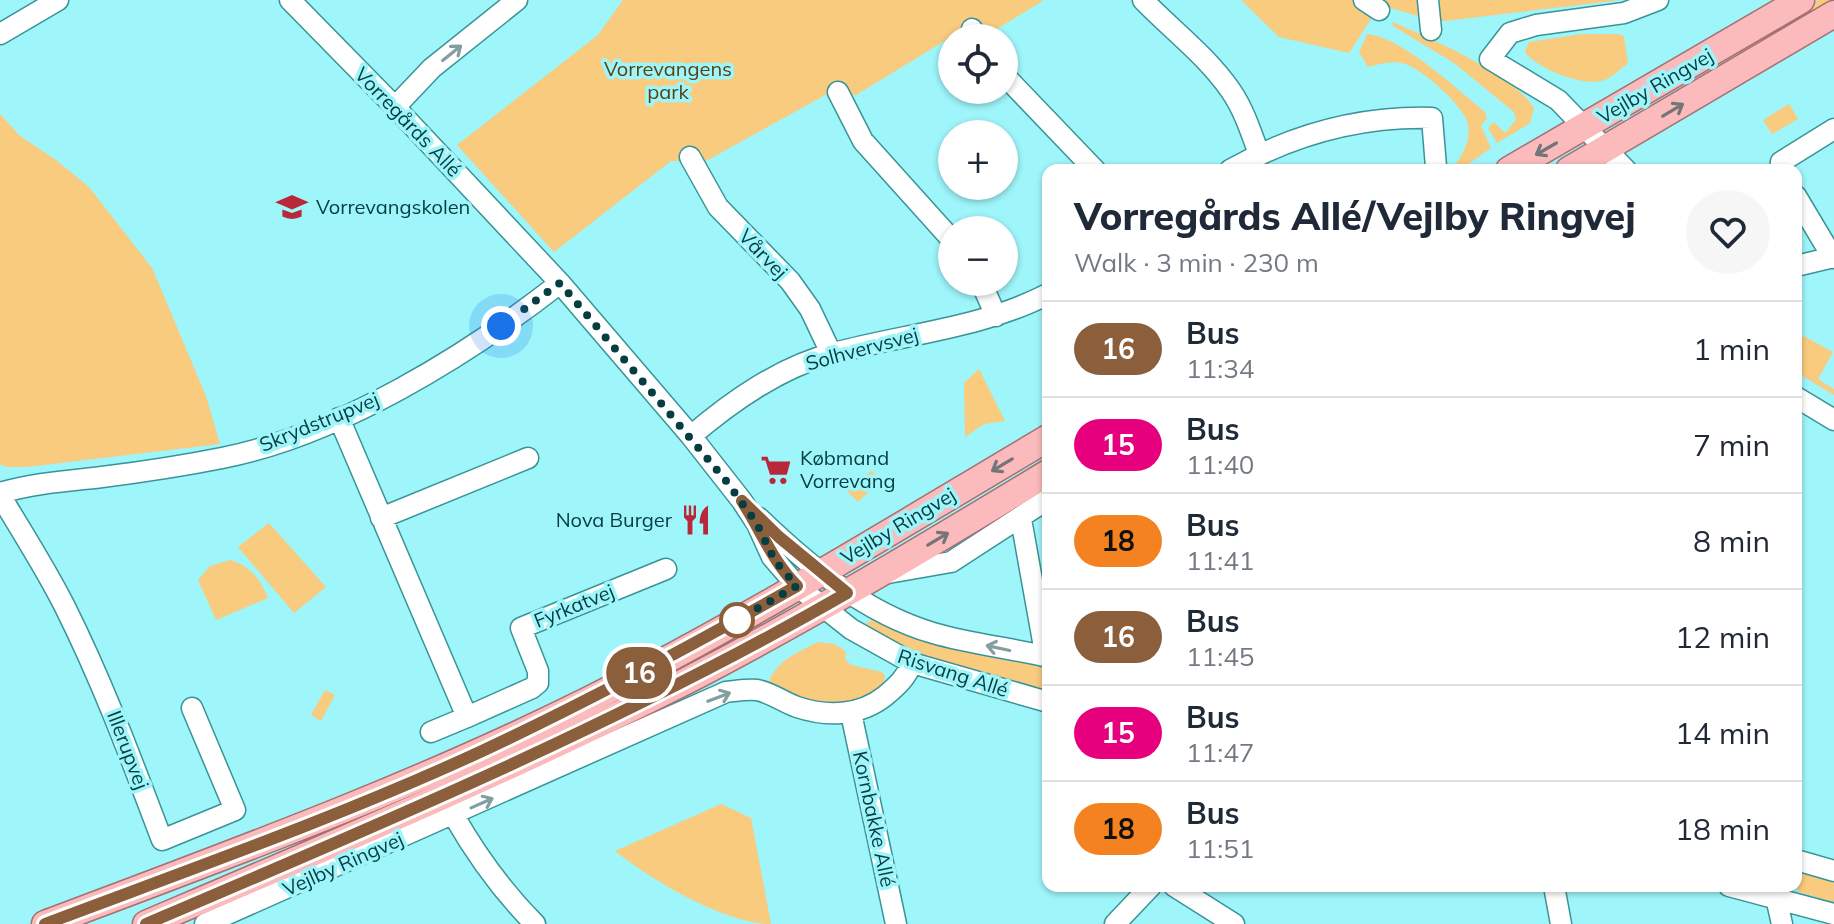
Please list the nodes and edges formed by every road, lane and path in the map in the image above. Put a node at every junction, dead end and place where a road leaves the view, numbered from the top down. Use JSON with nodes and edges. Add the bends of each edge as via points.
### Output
{"nodes":[{"id":1,"x":58,"y":0,"type":"edge"},
{"id":2,"x":517,"y":0,"type":"edge"},
{"id":3,"x":1143,"y":0,"type":"edge"},
{"id":4,"x":1428,"y":0,"type":"edge"},
{"id":5,"x":1658,"y":0,"type":"edge"},
{"id":6,"x":1801,"y":0,"type":"edge"},
{"id":7,"x":295,"y":2,"type":"edge"},
{"id":8,"x":1607,"y":8,"type":"edge"},
{"id":9,"x":1834,"y":14,"type":"edge"},
{"id":10,"x":1431,"y":30,"type":"dead end"},
{"id":11,"x":0,"y":34,"type":"edge"},
{"id":12,"x":1018,"y":90,"type":"edge"},
{"id":13,"x":838,"y":92,"type":"dead end"},
{"id":14,"x":395,"y":107,"type":"junction"},
{"id":15,"x":1584,"y":127,"type":"junction"},
{"id":16,"x":1834,"y":129,"type":"edge"},
{"id":17,"x":1606,"y":150,"type":"junction"},
{"id":18,"x":1259,"y":154,"type":"junction"},
{"id":19,"x":690,"y":157,"type":"dead end"},
{"id":20,"x":1089,"y":164,"type":"edge"},
{"id":21,"x":1241,"y":164,"type":"edge"},
{"id":22,"x":1436,"y":164,"type":"edge"},
{"id":23,"x":1519,"y":164,"type":"edge"},
{"id":24,"x":1580,"y":164,"type":"edge"},
{"id":25,"x":1620,"y":164,"type":"edge"},
{"id":26,"x":1781,"y":164,"type":"edge"},
{"id":27,"x":1802,"y":206,"type":"edge"},
{"id":28,"x":938,"y":224,"type":"edge"},
{"id":29,"x":1833,"y":257,"type":"edge"},
{"id":30,"x":1802,"y":265,"type":"edge"},
{"id":31,"x":560,"y":283,"type":"junction"},
{"id":32,"x":987,"y":296,"type":"edge"},
{"id":33,"x":1042,"y":297,"type":"edge"},
{"id":34,"x":996,"y":316,"type":"junction"},
{"id":35,"x":831,"y":353,"type":"junction"},
{"id":36,"x":1802,"y":401,"type":"edge"},
{"id":37,"x":339,"y":418,"type":"junction"},
{"id":38,"x":1834,"y":420,"type":"edge"},
{"id":39,"x":691,"y":436,"type":"junction"},
{"id":40,"x":1042,"y":442,"type":"edge"},
{"id":41,"x":528,"y":458,"type":"dead end"},
{"id":42,"x":1042,"y":477,"type":"edge"},
{"id":43,"x":0,"y":494,"type":"edge"},
{"id":44,"x":742,"y":501,"type":"junction"},
{"id":45,"x":1042,"y":503,"type":"edge"},
{"id":46,"x":381,"y":518,"type":"junction"},
{"id":47,"x":1021,"y":519,"type":"junction"},
{"id":48,"x":666,"y":569,"type":"dead end"},
{"id":49,"x":821,"y":572,"type":"junction"},
{"id":50,"x":878,"y":575,"type":"junction"},
{"id":51,"x":797,"y":586,"type":"junction"},
{"id":52,"x":847,"y":593,"type":"junction"},
{"id":53,"x":823,"y":607,"type":"junction"},
{"id":54,"x":1042,"y":636,"type":"edge"},
{"id":55,"x":1042,"y":656,"type":"edge"},
{"id":56,"x":912,"y":663,"type":"junction"},
{"id":57,"x":1042,"y":700,"type":"edge"},
{"id":58,"x":192,"y":708,"type":"dead end"},
{"id":59,"x":851,"y":713,"type":"junction"},
{"id":60,"x":467,"y":717,"type":"junction"},
{"id":61,"x":431,"y":732,"type":"dead end"},
{"id":62,"x":454,"y":816,"type":"junction"},
{"id":63,"x":1802,"y":862,"type":"edge"},
{"id":64,"x":1834,"y":871,"type":"edge"},
{"id":65,"x":1145,"y":892,"type":"edge"},
{"id":66,"x":1183,"y":892,"type":"edge"},
{"id":67,"x":1555,"y":892,"type":"edge"},
{"id":68,"x":1775,"y":892,"type":"edge"},
{"id":69,"x":1834,"y":914,"type":"edge"},
{"id":70,"x":45,"y":924,"type":"edge"},
{"id":71,"x":146,"y":924,"type":"edge"},
{"id":72,"x":205,"y":924,"type":"edge"},
{"id":73,"x":535,"y":924,"type":"edge"},
{"id":74,"x":896,"y":924,"type":"edge"},
{"id":75,"x":1115,"y":924,"type":"edge"},
{"id":76,"x":1234,"y":924,"type":"edge"},
{"id":77,"x":1561,"y":924,"type":"edge"},
{"id":78,"x":1782,"y":924,"type":"edge"}],
"edges":[{"from":1,"to":11,"type":"street"},
{"from":14,"to":2,"type":"street","one_way":true,"via":[[432,68]]},
{"from":3,"to":18,"type":"street","via":[[1231,91]]},
{"from":4,"to":10,"type":"street"},
{"from":5,"to":8,"type":"street"},
{"from":6,"to":15,"type":"main road","name":"Vejlby Ringvej"},
{"from":7,"to":14,"type":"street","name":"Vorregårds Allé"},
{"from":8,"to":15,"type":"street","via":[[1510,33],[1490,59],[1558,100]]},
{"from":17,"to":9,"type":"main road","name":"Vejlby Ringvej","one_way":true},
{"from":12,"to":20,"type":"street"},
{"from":13,"to":28,"type":"street","via":[[863,141]]},
{"from":14,"to":31,"type":"street","name":"Vorregårds Allé"},
{"from":15,"to":17,"type":"street"},
{"from":15,"to":23,"type":"main road","name":"Vejlby Ringvej","one_way":true},
{"from":16,"to":26,"type":"street"},
{"from":17,"to":24,"type":"main road","name":"Vejlby Ringvej"},
{"from":17,"to":25,"type":"street"},
{"from":18,"to":21,"type":"street"},
{"from":18,"to":22,"type":"street","via":[[1329,129],[1402,117],[1432,118]]},
{"from":19,"to":35,"type":"street","name":"Vårvej","via":[[718,207],[797,290]]},
{"from":27,"to":29,"type":"street"},
{"from":29,"to":30,"type":"street"},
{"from":31,"to":37,"type":"street","name":"Skrydstrupvej","via":[[479,341]]},
{"from":31,"to":39,"type":"street","name":"Vorregårds Allé"},
{"from":32,"to":34,"type":"street"},
{"from":33,"to":34,"type":"street","name":"Solhvervsvej"},
{"from":34,"to":35,"type":"street","name":"Solhvervsvej"},
{"from":35,"to":39,"type":"street","name":"Solhvervsvej","via":[[769,380]]},
{"from":36,"to":38,"type":"street"},
{"from":37,"to":43,"type":"street","name":"Skrydstrupvej","via":[[227,457],[27,485]]},
{"from":37,"to":46,"type":"street"},
{"from":39,"to":44,"type":"street","name":"Vorregårds Allé"},
{"from":40,"to":49,"type":"main road","name":"Vejlby Ringvej","one_way":true},
{"from":41,"to":46,"type":"street"},
{"from":50,"to":42,"type":"main road","name":"Vejlby Ringvej","one_way":true},
{"from":43,"to":58,"type":"street","name":"Illerupvej","via":[[82,642],[162,840],[235,810]]},
{"from":44,"to":49,"type":"street","name":"Vorregårds Allé"},
{"from":44,"to":51,"type":"street","name":"Vorregårds Allé","via":[[772,557]]},
{"from":45,"to":47,"type":"street","name":"Vejlby Ringvej"},
{"from":46,"to":60,"type":"street"},
{"from":47,"to":50,"type":"street","name":"Vejlby Ringvej","via":[[951,562]]},
{"from":47,"to":54,"type":"street","name":"Risvang Allé"},
{"from":48,"to":60,"type":"street","name":"Fyrkatvej","via":[[521,628],[538,683]]},
{"from":49,"to":51,"type":"main road","name":"Vejlby Ringvej"},
{"from":49,"to":52,"type":"street","name":"Risvang Allé"},
{"from":50,"to":52,"type":"main road","name":"Vejlby Ringvej"},
{"from":51,"to":53,"type":"street","name":"Risvang Allé"},
{"from":51,"to":70,"type":"main road","name":"Vejlby Ringvej","via":[[678,653],[478,753],[270,840]]},
{"from":52,"to":53,"type":"main road","name":"Vejlby Ringvej"},
{"from":55,"to":52,"type":"street","name":"Risvang Allé","one_way":true,"via":[[930,632]]},
{"from":53,"to":56,"type":"street","name":"Risvang Allé","via":[[870,642]]},
{"from":53,"to":71,"type":"main road","name":"Vejlby Ringvej","via":[[687,680],[486,776]]},
{"from":56,"to":57,"type":"street","name":"Risvang Allé"},
{"from":56,"to":59,"type":"street","via":[[895,688]]},
{"from":62,"to":59,"type":"street","name":"Vejlby Ringvej","one_way":true,"via":[[726,692],[758,690],[797,707]]},
{"from":59,"to":74,"type":"street","name":"Kornbakke Allé"},
{"from":60,"to":61,"type":"street","name":"Fyrkatvej"},
{"from":62,"to":72,"type":"street","name":"Vejlby Ringvej"},
{"from":62,"to":73,"type":"street","via":[[508,898]]},
{"from":63,"to":64,"type":"street"},
{"from":65,"to":75,"type":"street"},
{"from":66,"to":76,"type":"street"},
{"from":67,"to":77,"type":"street"},
{"from":68,"to":69,"type":"street"},
{"from":68,"to":78,"type":"street"}]}
